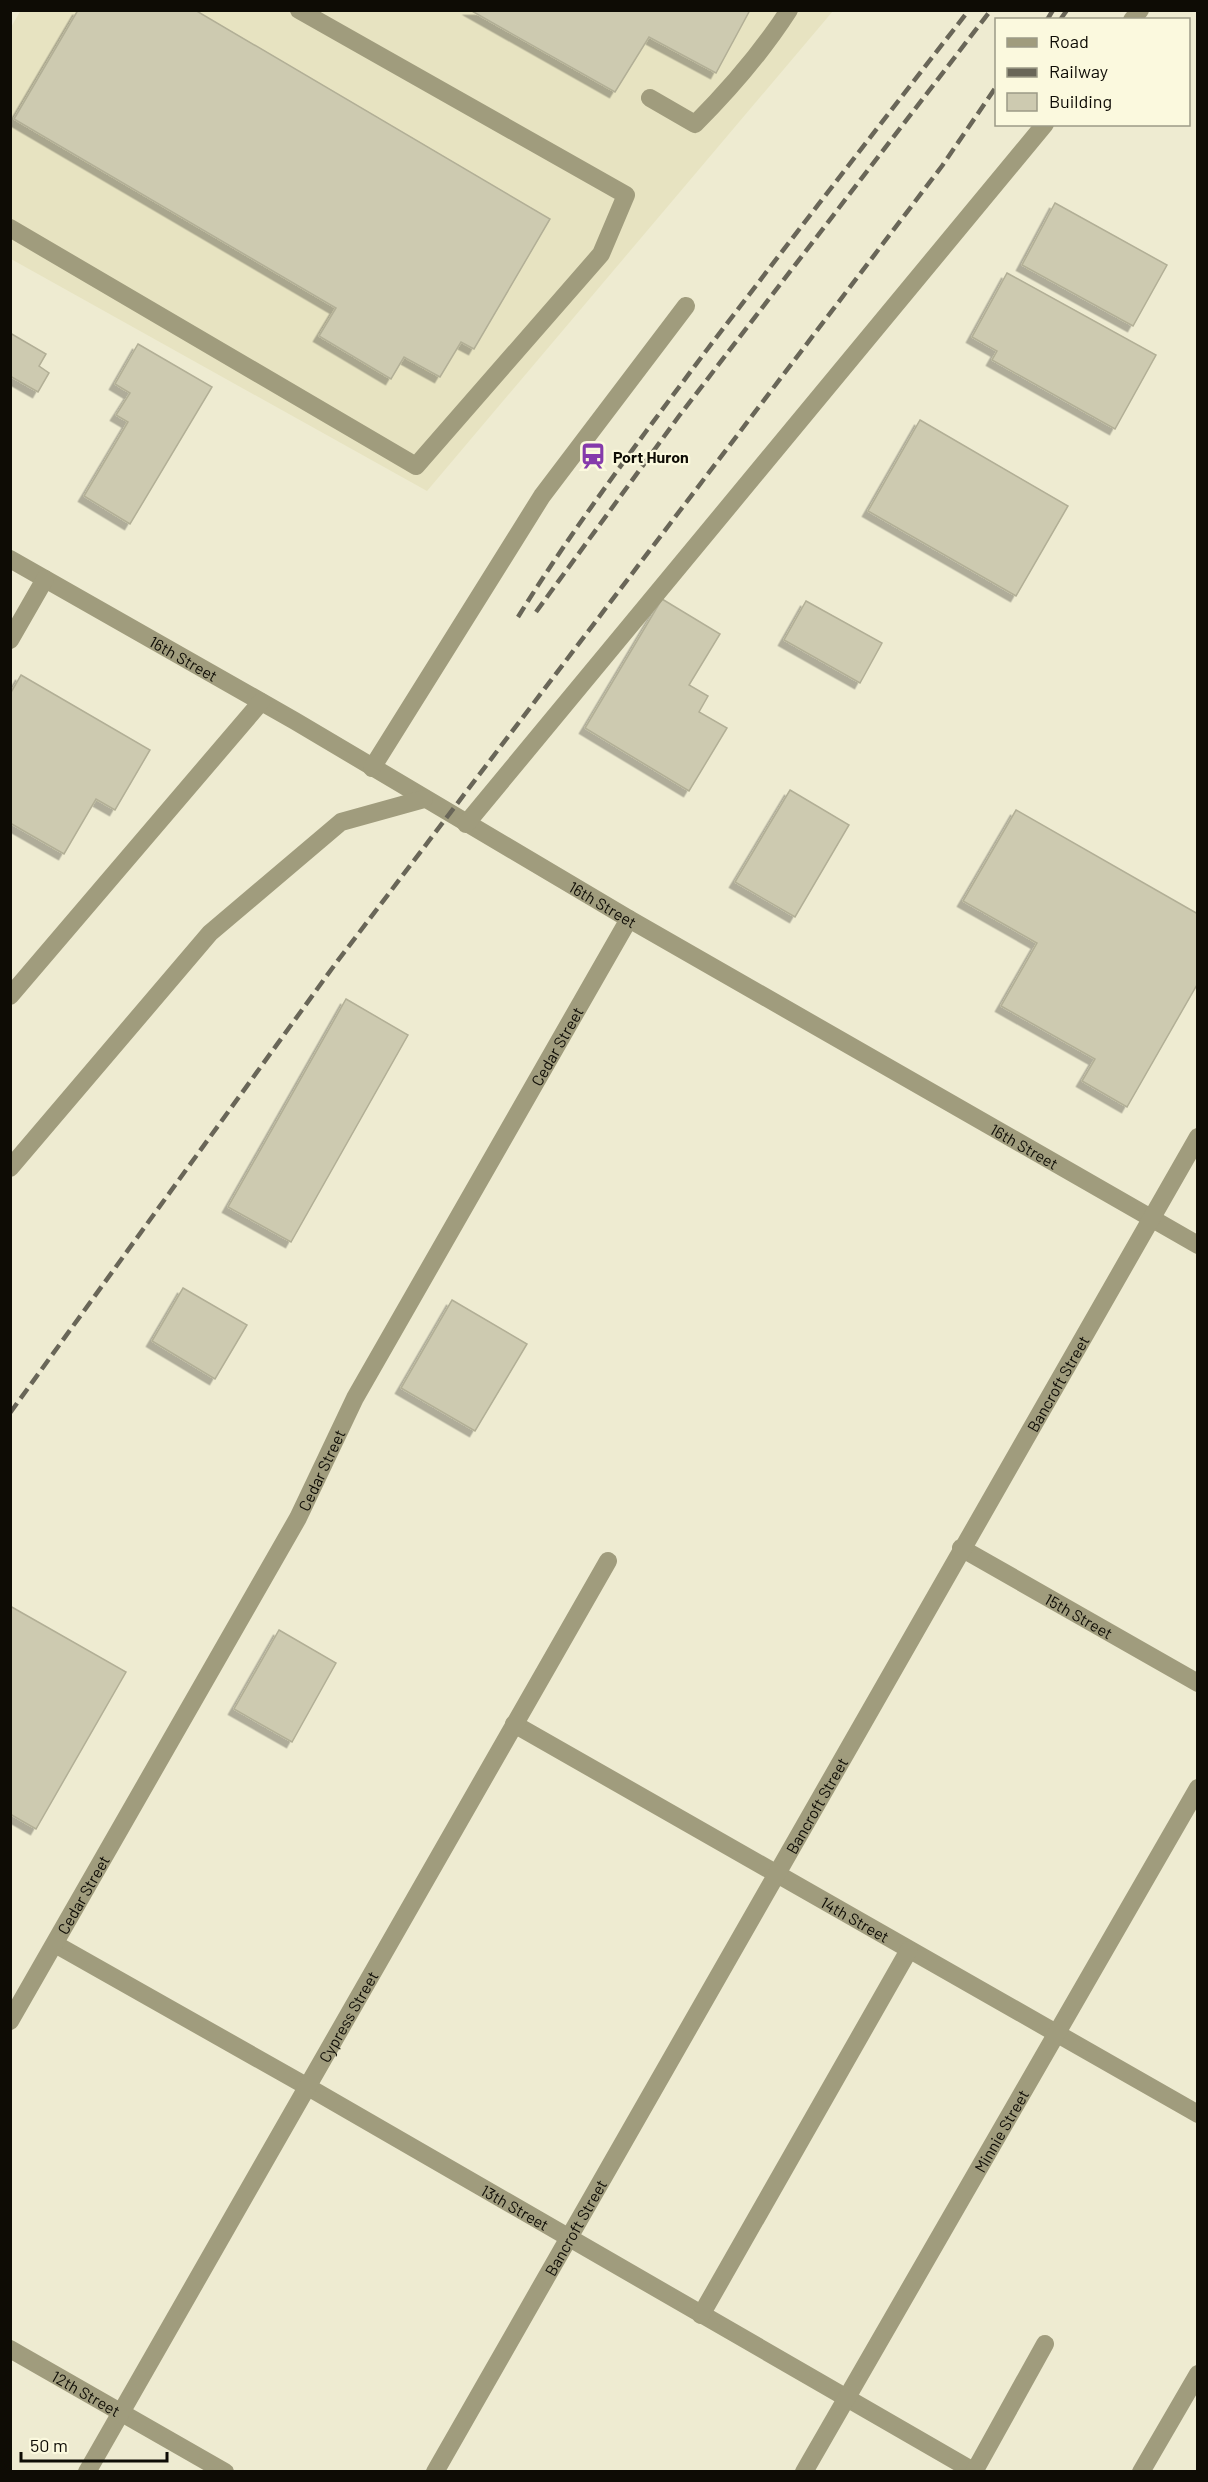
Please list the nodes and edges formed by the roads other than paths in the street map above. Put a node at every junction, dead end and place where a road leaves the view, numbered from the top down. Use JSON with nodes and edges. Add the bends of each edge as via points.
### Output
{"nodes":[{"id":1,"x":299,"y":10,"type":"edge"},
{"id":2,"x":789,"y":10,"type":"edge"},
{"id":3,"x":650,"y":98,"type":"dead end"},
{"id":4,"x":1043,"y":126,"type":"edge"},
{"id":5,"x":10,"y":228,"type":"edge"},
{"id":6,"x":686,"y":306,"type":"dead end"},
{"id":7,"x":10,"y":559,"type":"edge"},
{"id":8,"x":45,"y":579,"type":"junction"},
{"id":9,"x":10,"y":640,"type":"edge"},
{"id":10,"x":261,"y":702,"type":"junction"},
{"id":11,"x":372,"y":768,"type":"junction"},
{"id":12,"x":424,"y":799,"type":"junction"},
{"id":13,"x":466,"y":824,"type":"junction"},
{"id":14,"x":629,"y":919,"type":"junction"},
{"id":15,"x":10,"y":996,"type":"edge"},
{"id":16,"x":1197,"y":1137,"type":"edge"},
{"id":17,"x":10,"y":1168,"type":"edge"},
{"id":18,"x":1151,"y":1219,"type":"junction"},
{"id":19,"x":1197,"y":1245,"type":"edge"},
{"id":20,"x":961,"y":1548,"type":"junction"},
{"id":21,"x":608,"y":1561,"type":"dead end"},
{"id":22,"x":1197,"y":1683,"type":"edge"},
{"id":23,"x":514,"y":1724,"type":"junction"},
{"id":24,"x":1197,"y":1788,"type":"edge"},
{"id":25,"x":776,"y":1875,"type":"junction"},
{"id":26,"x":55,"y":1944,"type":"junction"},
{"id":27,"x":909,"y":1950,"type":"junction"},
{"id":28,"x":10,"y":2021,"type":"edge"},
{"id":29,"x":1055,"y":2033,"type":"junction"},
{"id":30,"x":308,"y":2087,"type":"junction"},
{"id":31,"x":1197,"y":2114,"type":"edge"},
{"id":32,"x":567,"y":2238,"type":"junction"},
{"id":33,"x":701,"y":2315,"type":"junction"},
{"id":34,"x":1045,"y":2344,"type":"dead end"},
{"id":35,"x":10,"y":2349,"type":"edge"},
{"id":36,"x":1197,"y":2374,"type":"edge"},
{"id":37,"x":846,"y":2398,"type":"junction"},
{"id":38,"x":121,"y":2412,"type":"junction"},
{"id":39,"x":974,"y":2471,"type":"edge"},
{"id":40,"x":87,"y":2472,"type":"edge"},
{"id":41,"x":225,"y":2472,"type":"edge"},
{"id":42,"x":435,"y":2472,"type":"edge"},
{"id":43,"x":804,"y":2472,"type":"edge"},
{"id":44,"x":1141,"y":2472,"type":"edge"}],
"edges":[{"from":1,"to":5,"type":"street","via":[[626,195],[601,254],[416,466]]},
{"from":2,"to":3,"type":"street","via":[[768,42],[695,124]]},
{"from":4,"to":13,"type":"street"},
{"from":6,"to":11,"type":"street","via":[[542,496]]},
{"from":7,"to":8,"type":"street","name":"16th Street"},
{"from":8,"to":9,"type":"street"},
{"from":8,"to":10,"type":"street","name":"16th Street"},
{"from":10,"to":11,"type":"street","name":"16th Street"},
{"from":10,"to":15,"type":"street"},
{"from":11,"to":12,"type":"street","name":"16th Street"},
{"from":12,"to":13,"type":"street","name":"16th Street"},
{"from":12,"to":17,"type":"street","via":[[341,822],[210,933]]},
{"from":13,"to":14,"type":"street","name":"16th Street"},
{"from":14,"to":18,"type":"street","name":"16th Street"},
{"from":14,"to":26,"type":"street","name":"Cedar Street","via":[[355,1398],[298,1518]]},
{"from":16,"to":18,"type":"street","name":"Bancroft Street"},
{"from":18,"to":19,"type":"street","name":"16th Street"},
{"from":18,"to":20,"type":"street","name":"Bancroft Street"},
{"from":20,"to":22,"type":"street","name":"15th Street"},
{"from":20,"to":25,"type":"street","name":"Bancroft Street"},
{"from":21,"to":23,"type":"street","name":"Cypress Street"},
{"from":23,"to":25,"type":"street","name":"14th Street"},
{"from":23,"to":30,"type":"street","name":"Cypress Street"},
{"from":24,"to":29,"type":"street","name":"Minnie Street"},
{"from":25,"to":27,"type":"street","name":"14th Street"},
{"from":25,"to":32,"type":"street","name":"Bancroft Street"},
{"from":26,"to":28,"type":"street","name":"Cedar Street"},
{"from":26,"to":30,"type":"street","name":"13th Street"},
{"from":27,"to":29,"type":"street","name":"14th Street"},
{"from":27,"to":33,"type":"street"},
{"from":29,"to":31,"type":"street","name":"14th Street"},
{"from":29,"to":37,"type":"street","name":"Minnie Street"},
{"from":30,"to":32,"type":"street","name":"13th Street"},
{"from":30,"to":38,"type":"street","name":"Cypress Street"},
{"from":32,"to":33,"type":"street","name":"13th Street"},
{"from":32,"to":42,"type":"street","name":"Bancroft Street"},
{"from":33,"to":37,"type":"street","name":"13th Street"},
{"from":34,"to":39,"type":"street"},
{"from":35,"to":38,"type":"street","name":"12th Street"},
{"from":36,"to":44,"type":"street"},
{"from":37,"to":39,"type":"street","name":"13th Street"},
{"from":37,"to":43,"type":"street","name":"Minnie Street"},
{"from":38,"to":40,"type":"street","name":"Cypress Street"},
{"from":38,"to":41,"type":"street","name":"12th Street"}]}
